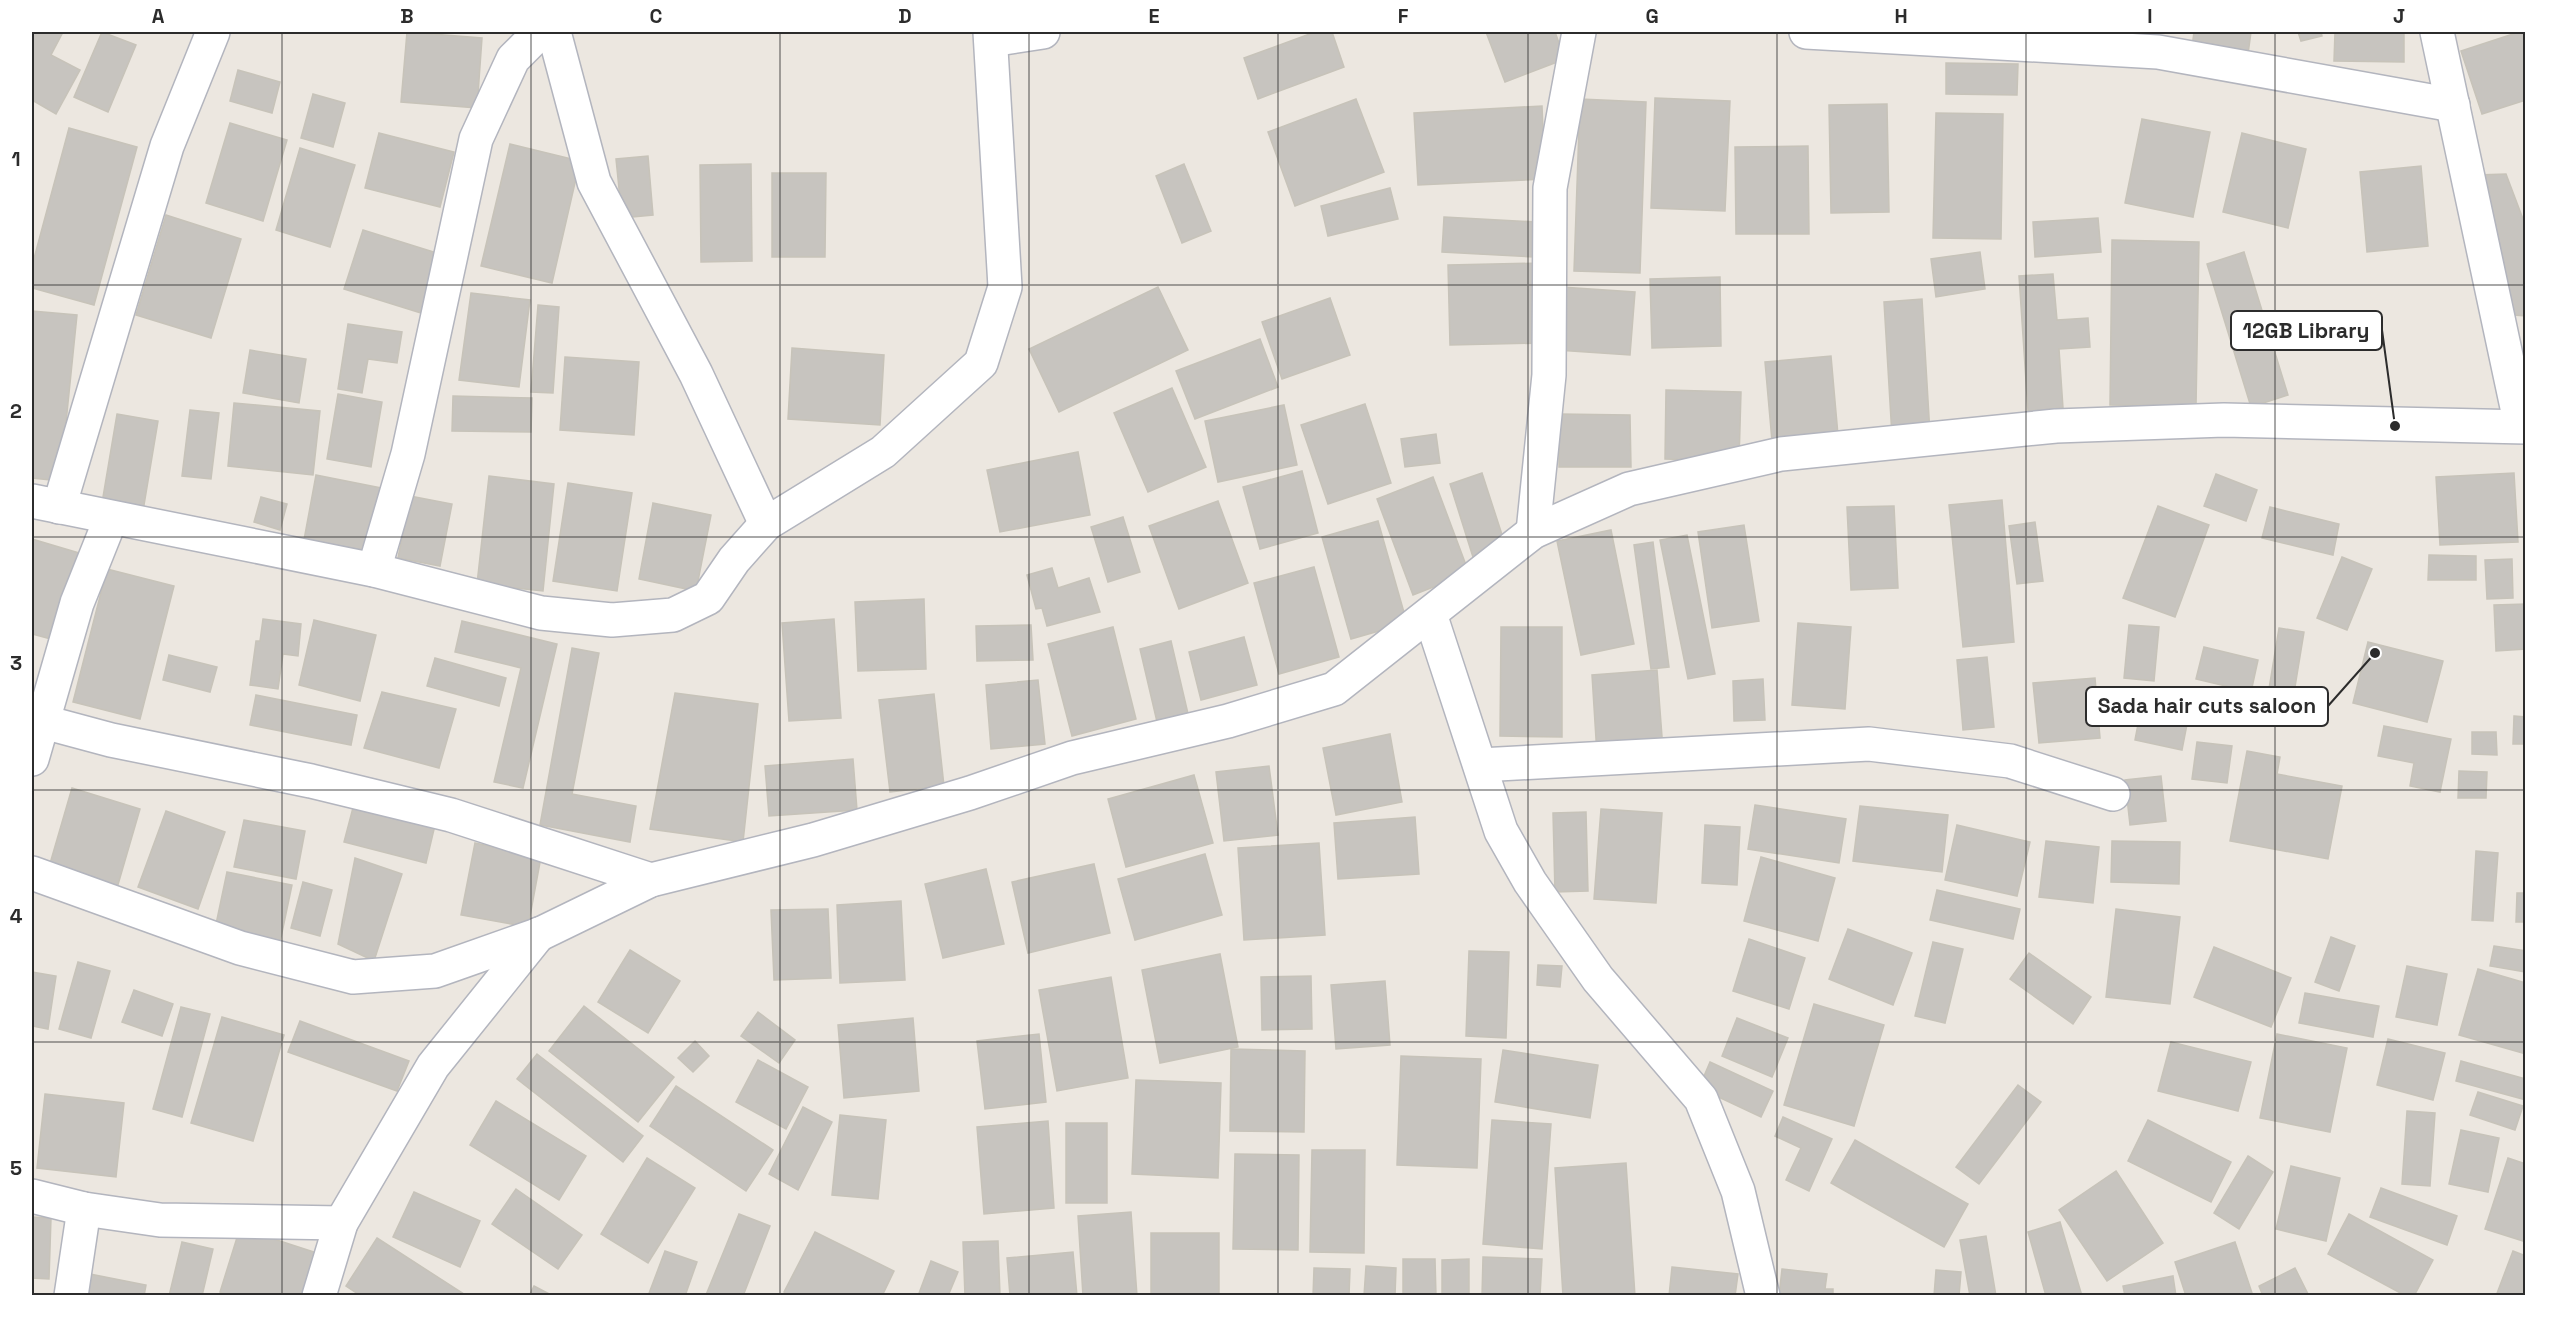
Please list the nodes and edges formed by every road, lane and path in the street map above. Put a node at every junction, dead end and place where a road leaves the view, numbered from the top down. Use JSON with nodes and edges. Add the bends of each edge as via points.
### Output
{"nodes":[{"id":1,"x":213,"y":32,"type":"edge"},
{"id":2,"x":540,"y":32,"type":"edge"},
{"id":3,"x":554,"y":32,"type":"edge"},
{"id":4,"x":1042,"y":32,"type":"edge"},
{"id":5,"x":1579,"y":32,"type":"edge"},
{"id":6,"x":1806,"y":32,"type":"edge"},
{"id":7,"x":2437,"y":32,"type":"edge"},
{"id":8,"x":991,"y":36,"type":"edge"},
{"id":9,"x":2161,"y":42,"type":"edge"},
{"id":10,"x":2454,"y":105,"type":"junction"},
{"id":11,"x":2523,"y":426,"type":"edge"},
{"id":12,"x":45,"y":504,"type":"edge"},
{"id":13,"x":111,"y":518,"type":"junction"},
{"id":14,"x":766,"y":524,"type":"junction"},
{"id":15,"x":1533,"y":532,"type":"junction"},
{"id":16,"x":374,"y":570,"type":"junction"},
{"id":17,"x":1430,"y":614,"type":"junction"},
{"id":18,"x":44,"y":722,"type":"junction"},
{"id":19,"x":32,"y":759,"type":"edge"},
{"id":20,"x":1480,"y":765,"type":"junction"},
{"id":21,"x":2112,"y":794,"type":"dead end"},
{"id":22,"x":32,"y":873,"type":"edge"},
{"id":23,"x":651,"y":880,"type":"junction"},
{"id":24,"x":540,"y":934,"type":"junction"},
{"id":25,"x":32,"y":1196,"type":"edge"},
{"id":26,"x":84,"y":1209,"type":"junction"},
{"id":27,"x":341,"y":1223,"type":"junction"},
{"id":28,"x":71,"y":1296,"type":"edge"},
{"id":29,"x":319,"y":1296,"type":"edge"},
{"id":30,"x":1763,"y":1296,"type":"edge"}],
"edges":[{"from":1,"to":12,"type":"street","via":[[167,146],[123,286]]},
{"from":2,"to":16,"type":"street","via":[[513,59],[476,139],[408,454]]},
{"from":3,"to":14,"type":"street","via":[[594,182],[696,374]]},
{"from":4,"to":8,"type":"street"},
{"from":5,"to":15,"type":"street","via":[[1550,188],[1549,375]]},
{"from":6,"to":9,"type":"street"},
{"from":7,"to":10,"type":"street"},
{"from":8,"to":14,"type":"street","via":[[1005,287],[981,363],[883,452]]},
{"from":9,"to":10,"type":"street"},
{"from":10,"to":11,"type":"street"},
{"from":11,"to":15,"type":"street","via":[[2224,420],[2068,426],[1781,454],[1629,489]]},
{"from":12,"to":13,"type":"street"},
{"from":13,"to":16,"type":"street"},
{"from":13,"to":18,"type":"street","via":[[77,603]]},
{"from":14,"to":16,"type":"street","via":[[708,598],[673,615],[612,620],[542,613]]},
{"from":15,"to":17,"type":"street"},
{"from":17,"to":20,"type":"street"},
{"from":17,"to":23,"type":"street","via":[[1334,689],[1228,721],[1072,758],[813,840]]},
{"from":18,"to":19,"type":"street"},
{"from":18,"to":23,"type":"street","via":[[451,815]]},
{"from":20,"to":21,"type":"street","via":[[1869,744],[2010,761]]},
{"from":20,"to":30,"type":"street","via":[[1501,831],[1530,882],[1598,980],[1701,1099],[1738,1191]]},
{"from":22,"to":24,"type":"street","via":[[240,948],[353,977],[435,971]]},
{"from":23,"to":24,"type":"street"},
{"from":24,"to":27,"type":"street","via":[[433,1066]]},
{"from":25,"to":26,"type":"street"},
{"from":26,"to":27,"type":"street","via":[[160,1220]]},
{"from":26,"to":28,"type":"street"},
{"from":27,"to":29,"type":"street"}]}
